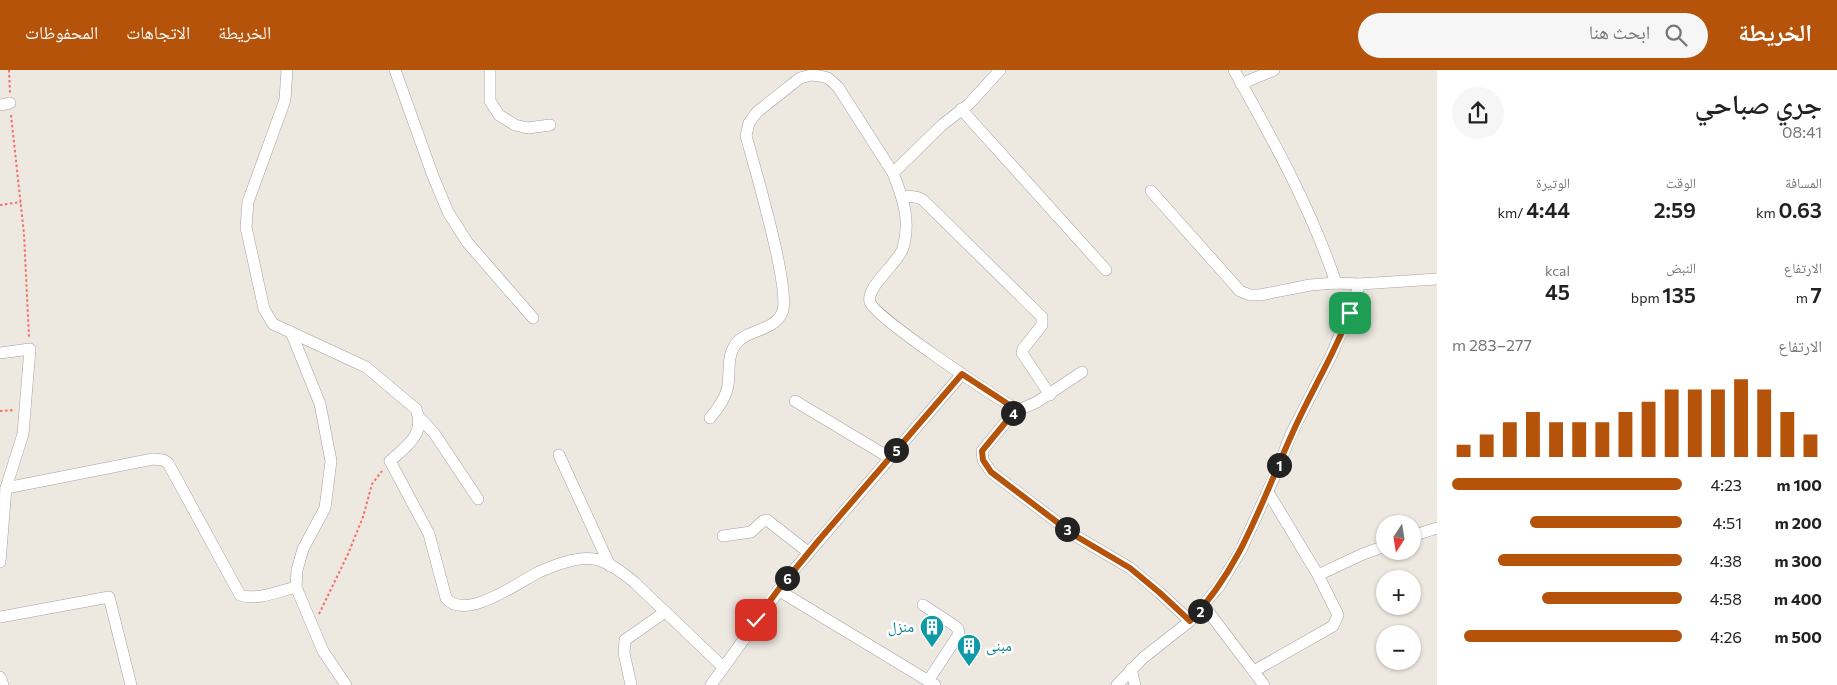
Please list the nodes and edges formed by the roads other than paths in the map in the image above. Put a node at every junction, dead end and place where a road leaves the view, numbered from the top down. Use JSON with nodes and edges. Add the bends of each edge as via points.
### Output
{"nodes":[{"id":1,"x":287,"y":70,"type":"edge"},
{"id":2,"x":395,"y":70,"type":"edge"},
{"id":3,"x":490,"y":70,"type":"edge"},
{"id":4,"x":1234,"y":70,"type":"edge"},
{"id":5,"x":1274,"y":70,"type":"edge"},
{"id":6,"x":994,"y":72,"type":"edge"},
{"id":7,"x":1241,"y":84,"type":"junction"},
{"id":8,"x":961,"y":110,"type":"junction"},
{"id":9,"x":550,"y":125,"type":"dead end"},
{"id":10,"x":893,"y":174,"type":"junction"},
{"id":11,"x":1151,"y":191,"type":"dead end"},
{"id":12,"x":902,"y":197,"type":"junction"},
{"id":13,"x":1106,"y":270,"type":"dead end"},
{"id":14,"x":1437,"y":279,"type":"edge"},
{"id":15,"x":1336,"y":283,"type":"junction"},
{"id":16,"x":1360,"y":284,"type":"junction"},
{"id":17,"x":533,"y":318,"type":"dead end"},
{"id":18,"x":292,"y":332,"type":"junction"},
{"id":19,"x":0,"y":353,"type":"edge"},
{"id":20,"x":1082,"y":372,"type":"dead end"},
{"id":21,"x":962,"y":374,"type":"junction"},
{"id":22,"x":1050,"y":395,"type":"junction"},
{"id":23,"x":795,"y":401,"type":"dead end"},
{"id":24,"x":1014,"y":412,"type":"junction"},
{"id":25,"x":420,"y":418,"type":"junction"},
{"id":26,"x":710,"y":418,"type":"dead end"},
{"id":27,"x":560,"y":454,"type":"dead end"},
{"id":28,"x":890,"y":458,"type":"junction"},
{"id":29,"x":6,"y":488,"type":"junction"},
{"id":30,"x":1268,"y":492,"type":"junction"},
{"id":31,"x":478,"y":499,"type":"dead end"},
{"id":32,"x":1437,"y":528,"type":"edge"},
{"id":33,"x":1421,"y":533,"type":"edge"},
{"id":34,"x":723,"y":536,"type":"dead end"},
{"id":35,"x":1376,"y":549,"type":"edge"},
{"id":36,"x":808,"y":552,"type":"junction"},
{"id":37,"x":0,"y":562,"type":"edge"},
{"id":38,"x":610,"y":566,"type":"junction"},
{"id":39,"x":1318,"y":575,"type":"junction"},
{"id":40,"x":296,"y":587,"type":"junction"},
{"id":41,"x":778,"y":590,"type":"junction"},
{"id":42,"x":923,"y":605,"type":"dead end"},
{"id":43,"x":1204,"y":606,"type":"junction"},
{"id":44,"x":666,"y":612,"type":"junction"},
{"id":45,"x":0,"y":617,"type":"edge"},
{"id":46,"x":1190,"y":621,"type":"junction"},
{"id":47,"x":723,"y":667,"type":"junction"},
{"id":48,"x":1131,"y":669,"type":"junction"},
{"id":49,"x":1254,"y":671,"type":"junction"},
{"id":50,"x":0,"y":677,"type":"edge"},
{"id":51,"x":932,"y":683,"type":"edge"},
{"id":52,"x":2,"y":685,"type":"edge"},
{"id":53,"x":131,"y":685,"type":"edge"},
{"id":54,"x":346,"y":685,"type":"edge"},
{"id":55,"x":632,"y":685,"type":"edge"},
{"id":56,"x":711,"y":685,"type":"edge"},
{"id":57,"x":1117,"y":685,"type":"edge"},
{"id":58,"x":1135,"y":685,"type":"edge"},
{"id":59,"x":1264,"y":685,"type":"edge"}],
"edges":[{"from":1,"to":18,"type":"street","via":[[285,100],[248,202],[246,227],[264,309],[273,324]]},
{"from":2,"to":17,"type":"street","via":[[448,212],[467,242]]},
{"from":3,"to":9,"type":"street","via":[[490,101],[499,115],[515,125],[528,128]]},
{"from":4,"to":7,"type":"street"},
{"from":5,"to":7,"type":"street"},
{"from":6,"to":8,"type":"street"},
{"from":7,"to":15,"type":"street","via":[[1303,203]]},
{"from":8,"to":10,"type":"street"},
{"from":8,"to":13,"type":"street"},
{"from":10,"to":12,"type":"street"},
{"from":10,"to":26,"type":"street","via":[[849,103],[828,78],[811,75],[800,78],[757,112],[749,123],[746,136],[778,264],[783,292],[782,312],[766,328],[742,338],[735,345],[729,359],[725,397]]},
{"from":11,"to":15,"type":"street","via":[[1240,291],[1265,295],[1290,288]]},
{"from":12,"to":21,"type":"street","via":[[906,214],[903,248],[874,285],[870,302],[875,310]]},
{"from":12,"to":22,"type":"street","via":[[923,200],[1042,317],[1042,325],[1022,353]]},
{"from":14,"to":16,"type":"street"},
{"from":15,"to":16,"type":"street"},
{"from":16,"to":30,"type":"street","via":[[1332,354],[1292,434]]},
{"from":18,"to":25,"type":"street","via":[[366,367],[416,409]]},
{"from":18,"to":40,"type":"street","via":[[320,404],[331,461],[325,508],[303,549]]},
{"from":19,"to":29,"type":"street","via":[[30,349],[23,434]]},
{"from":20,"to":22,"type":"street"},
{"from":21,"to":24,"type":"street","via":[[1011,406]]},
{"from":21,"to":28,"type":"street"},
{"from":22,"to":24,"type":"street"},
{"from":23,"to":28,"type":"street"},
{"from":24,"to":46,"type":"street","via":[[982,451],[983,460],[991,472],[1074,535],[1130,568]]},
{"from":25,"to":31,"type":"street","via":[[434,433]]},
{"from":25,"to":38,"type":"street","via":[[415,437],[390,461],[429,534],[443,589],[450,602],[461,606],[483,602],[541,572],[574,560],[597,559]]},
{"from":27,"to":38,"type":"street"},
{"from":28,"to":36,"type":"street"},
{"from":29,"to":37,"type":"street"},
{"from":29,"to":40,"type":"street","via":[[153,459],[163,460],[168,463],[240,595],[257,596]]},
{"from":30,"to":39,"type":"street"},
{"from":30,"to":43,"type":"street","via":[[1241,550]]},
{"from":32,"to":33,"type":"street"},
{"from":34,"to":36,"type":"street","via":[[751,532],[767,520]]},
{"from":35,"to":39,"type":"street"},
{"from":36,"to":41,"type":"street"},
{"from":38,"to":44,"type":"street","via":[[622,572]]},
{"from":39,"to":49,"type":"street","via":[[1338,615],[1336,621]]},
{"from":40,"to":54,"type":"street","via":[[323,651]]},
{"from":41,"to":47,"type":"street"},
{"from":41,"to":51,"type":"street"},
{"from":42,"to":51,"type":"street","via":[[958,629]]},
{"from":43,"to":46,"type":"street"},
{"from":43,"to":49,"type":"street"},
{"from":44,"to":47,"type":"street"},
{"from":44,"to":55,"type":"street","via":[[625,640],[624,653]]},
{"from":45,"to":53,"type":"street","via":[[109,596]]},
{"from":46,"to":48,"type":"street"},
{"from":47,"to":56,"type":"street"},
{"from":48,"to":57,"type":"street"},
{"from":48,"to":58,"type":"street"},
{"from":49,"to":59,"type":"street"},
{"from":50,"to":52,"type":"street"}]}
